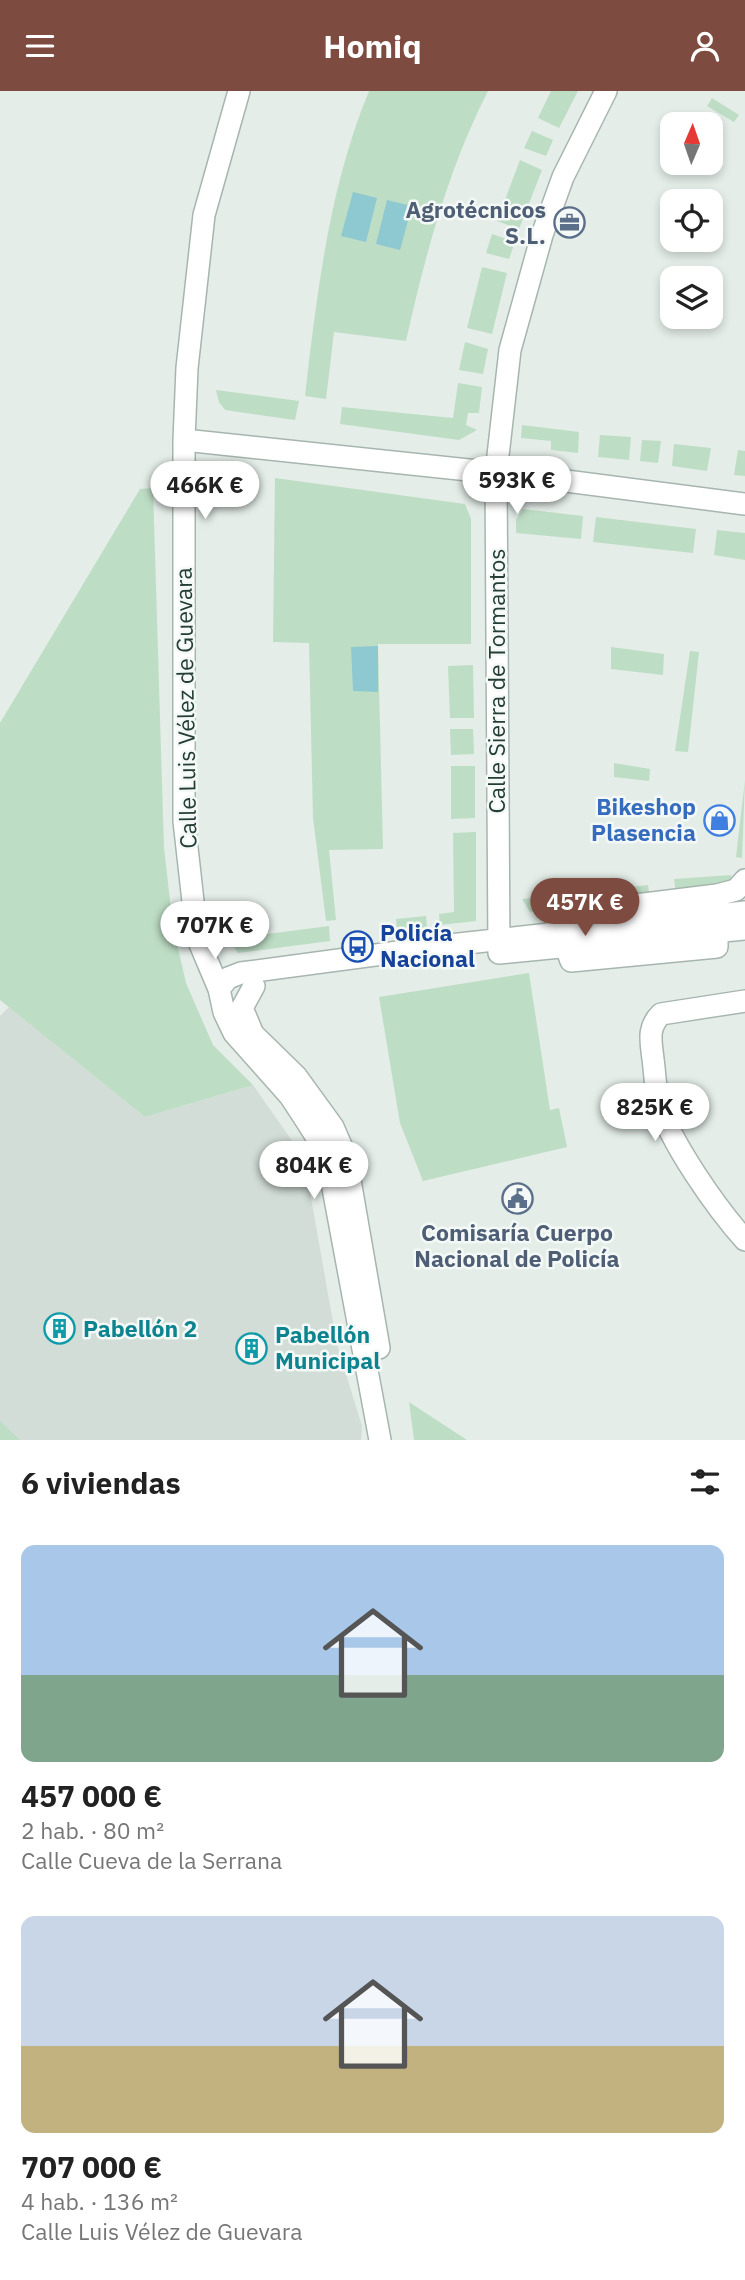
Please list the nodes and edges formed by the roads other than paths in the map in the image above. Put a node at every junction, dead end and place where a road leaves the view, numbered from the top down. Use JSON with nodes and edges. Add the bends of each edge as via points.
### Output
{"nodes":[{"id":1,"x":239,"y":91,"type":"edge"},
{"id":2,"x":606,"y":91,"type":"edge"},
{"id":3,"x":184,"y":440,"type":"junction"},
{"id":4,"x":496,"y":473,"type":"junction"},
{"id":5,"x":745,"y":504,"type":"edge"},
{"id":6,"x":745,"y":880,"type":"edge"},
{"id":7,"x":745,"y":912,"type":"edge"},
{"id":8,"x":717,"y":913,"type":"junction"},
{"id":9,"x":745,"y":929,"type":"edge"},
{"id":10,"x":564,"y":940,"type":"junction"},
{"id":11,"x":498,"y":946,"type":"junction"},
{"id":12,"x":205,"y":957,"type":"junction"},
{"id":13,"x":247,"y":979,"type":"junction"},
{"id":14,"x":219,"y":989,"type":"junction"},
{"id":15,"x":745,"y":1001,"type":"edge"},
{"id":16,"x":253,"y":1034,"type":"junction"},
{"id":17,"x":745,"y":1240,"type":"edge"},
{"id":18,"x":380,"y":1440,"type":"edge"},
{"id":19,"x":394,"y":1440,"type":"edge"}],
"edges":[{"from":1,"to":3,"type":"street","name":"Calle Luis Vélez de Guevara","via":[[204,215]]},
{"from":2,"to":4,"type":"street","name":"Calle Sierra de Tormantos","via":[[542,235],[510,349]]},
{"from":3,"to":4,"type":"street"},
{"from":3,"to":12,"type":"street","name":"Calle Luis Vélez de Guevara","via":[[184,821],[197,936]]},
{"from":4,"to":5,"type":"street"},
{"from":4,"to":11,"type":"street","name":"Calle Sierra de Tormantos"},
{"from":6,"to":8,"type":"street"},
{"from":7,"to":8,"type":"street"},
{"from":8,"to":9,"type":"street"},
{"from":8,"to":10,"type":"street","via":[[555,915]]},
{"from":8,"to":10,"type":"street","via":[[717,947],[571,961]]},
{"from":10,"to":11,"type":"street"},
{"from":11,"to":13,"type":"street"},
{"from":12,"to":13,"type":"street"},
{"from":12,"to":14,"type":"street","name":"Calle Luis Vélez de Guevara"},
{"from":13,"to":14,"type":"street"},
{"from":13,"to":16,"type":"street","via":[[242,1008]]},
{"from":14,"to":16,"type":"street"},
{"from":14,"to":18,"type":"street","via":[[223,1012],[234,1033],[290,1096],[321,1145],[361,1326]]},
{"from":15,"to":17,"type":"street","via":[[661,1014],[650,1033],[659,1104],[688,1162]]},
{"from":16,"to":19,"type":"street","via":[[296,1076],[333,1127],[346,1157]]}]}
